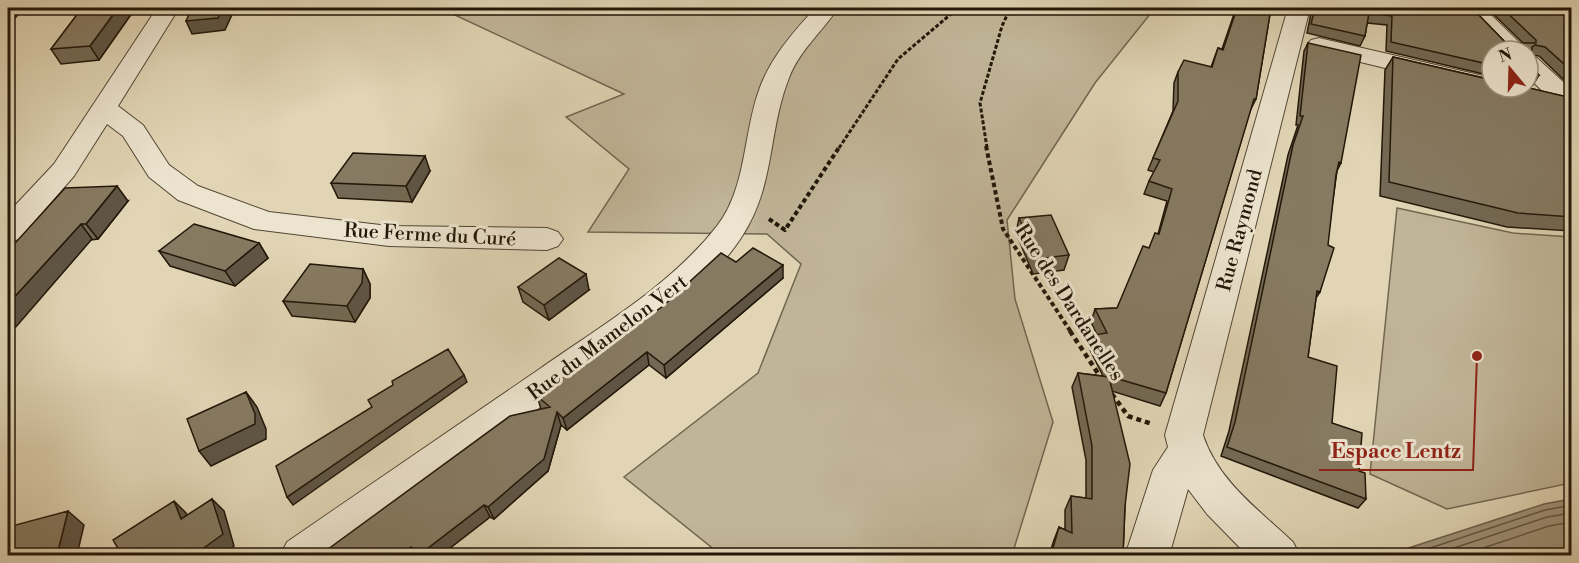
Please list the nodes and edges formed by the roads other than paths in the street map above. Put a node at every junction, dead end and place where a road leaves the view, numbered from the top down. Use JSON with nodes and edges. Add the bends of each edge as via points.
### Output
{"nodes":[{"id":1,"x":168,"y":8,"type":"edge"},
{"id":2,"x":827,"y":8,"type":"edge"},
{"id":3,"x":1299,"y":8,"type":"edge"},
{"id":4,"x":1472,"y":8,"type":"edge"},
{"id":5,"x":1291,"y":39,"type":"junction"},
{"id":6,"x":1504,"y":39,"type":"edge"},
{"id":7,"x":1540,"y":75,"type":"edge"},
{"id":8,"x":1480,"y":83,"type":"edge"},
{"id":9,"x":1540,"y":97,"type":"edge"},
{"id":10,"x":1571,"y":105,"type":"edge"},
{"id":11,"x":104,"y":108,"type":"junction"},
{"id":12,"x":8,"y":232,"type":"edge"},
{"id":13,"x":547,"y":239,"type":"dead end"},
{"id":14,"x":1185,"y":443,"type":"junction"},
{"id":15,"x":302,"y":555,"type":"edge"},
{"id":16,"x":1147,"y":555,"type":"edge"},
{"id":17,"x":1278,"y":555,"type":"edge"}],
"edges":[{"from":1,"to":11,"type":"street"},
{"from":2,"to":15,"type":"street","name":"Rue du Mamelon Vert","via":[[787,56],[776,76],[754,183],[739,217],[702,262],[657,303],[607,340]]},
{"from":3,"to":5,"type":"street","name":"Rue Raymond"},
{"from":4,"to":6,"type":"street"},
{"from":5,"to":8,"type":"street"},
{"from":5,"to":14,"type":"street","name":"Rue Raymond"},
{"from":7,"to":10,"type":"street"},
{"from":9,"to":10,"type":"street"},
{"from":11,"to":12,"type":"street","via":[[64,170]]},
{"from":11,"to":13,"type":"street","name":"Rue Ferme du Curé","via":[[133,131],[159,171],[188,193],[265,222],[389,236]]},
{"from":14,"to":16,"type":"street","name":"Rue Raymond"},
{"from":14,"to":17,"type":"street","via":[[1206,484]]}]}
